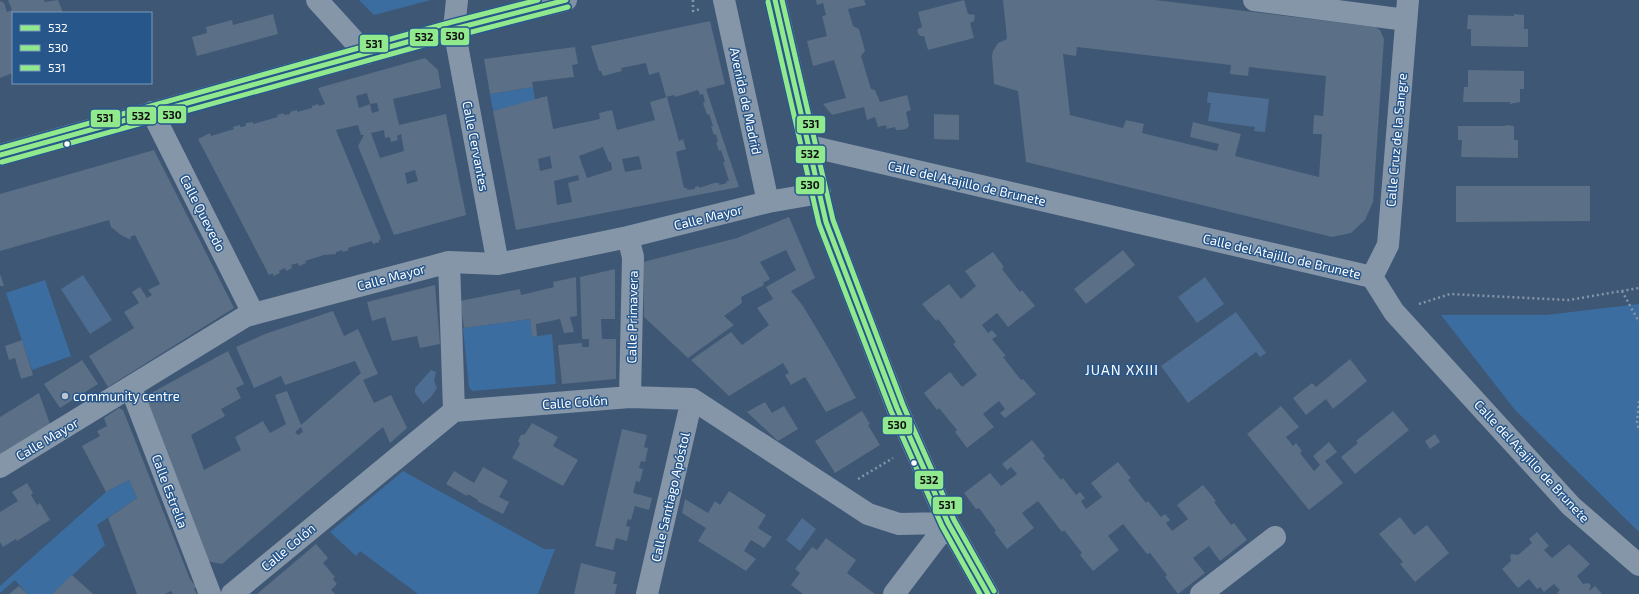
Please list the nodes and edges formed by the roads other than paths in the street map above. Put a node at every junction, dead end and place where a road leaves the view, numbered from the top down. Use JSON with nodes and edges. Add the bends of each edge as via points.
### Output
{"nodes":[{"id":1,"x":317,"y":0,"type":"edge"},
{"id":2,"x":457,"y":0,"type":"edge"},
{"id":3,"x":566,"y":0,"type":"edge"},
{"id":4,"x":724,"y":0,"type":"edge"},
{"id":5,"x":775,"y":0,"type":"edge"},
{"id":6,"x":1254,"y":0,"type":"edge"},
{"id":7,"x":1407,"y":10,"type":"edge"},
{"id":8,"x":454,"y":29,"type":"junction"},
{"id":9,"x":366,"y":54,"type":"junction"},
{"id":10,"x":152,"y":112,"type":"junction"},
{"id":11,"x":809,"y":146,"type":"junction"},
{"id":12,"x":0,"y":155,"type":"edge"},
{"id":13,"x":820,"y":193,"type":"junction"},
{"id":14,"x":768,"y":202,"type":"junction"},
{"id":15,"x":628,"y":237,"type":"junction"},
{"id":16,"x":449,"y":262,"type":"junction"},
{"id":17,"x":498,"y":264,"type":"junction"},
{"id":18,"x":1372,"y":277,"type":"junction"},
{"id":19,"x":254,"y":313,"type":"junction"},
{"id":20,"x":131,"y":388,"type":"junction"},
{"id":21,"x":630,"y":398,"type":"junction"},
{"id":22,"x":692,"y":399,"type":"junction"},
{"id":23,"x":454,"y":411,"type":"junction"},
{"id":24,"x":0,"y":467,"type":"edge"},
{"id":25,"x":948,"y":523,"type":"junction"},
{"id":26,"x":1275,"y":537,"type":"dead end"},
{"id":27,"x":1639,"y":565,"type":"edge"},
{"id":28,"x":210,"y":594,"type":"edge"},
{"id":29,"x":232,"y":594,"type":"edge"},
{"id":30,"x":647,"y":594,"type":"edge"},
{"id":31,"x":894,"y":594,"type":"edge"},
{"id":32,"x":988,"y":594,"type":"edge"},
{"id":33,"x":1201,"y":594,"type":"edge"}],
"edges":[{"from":1,"to":9,"type":"street"},
{"from":2,"to":8,"type":"street","name":"Calle Cervantes"},
{"from":3,"to":8,"type":"main road"},
{"from":4,"to":14,"type":"street","name":"Avenida de Madrid"},
{"from":5,"to":11,"type":"street"},
{"from":6,"to":7,"type":"street"},
{"from":7,"to":18,"type":"street","name":"Calle Cruz de la Sangre","via":[[1388,245]]},
{"from":8,"to":9,"type":"main road"},
{"from":8,"to":17,"type":"street","name":"Calle Cervantes"},
{"from":9,"to":10,"type":"main road"},
{"from":10,"to":12,"type":"main road"},
{"from":10,"to":19,"type":"street","name":"Calle Quevedo"},
{"from":11,"to":13,"type":"street"},
{"from":11,"to":18,"type":"street","name":"Calle del Atajillo de Brunete"},
{"from":13,"to":14,"type":"street","name":"Calle Mayor"},
{"from":13,"to":25,"type":"street","via":[[826,222],[897,408]]},
{"from":14,"to":15,"type":"street","name":"Calle Mayor"},
{"from":15,"to":17,"type":"street","name":"Calle Mayor"},
{"from":15,"to":21,"type":"street","name":"Calle Primavera","via":[[633,257]]},
{"from":16,"to":17,"type":"street","name":"Calle Mayor"},
{"from":16,"to":19,"type":"street","name":"Calle Mayor"},
{"from":16,"to":23,"type":"street"},
{"from":18,"to":27,"type":"street","name":"Calle del Atajillo de Brunete","via":[[1394,312],[1571,506]]},
{"from":19,"to":20,"type":"street","name":"Calle Mayor"},
{"from":20,"to":24,"type":"street","name":"Calle Mayor"},
{"from":20,"to":28,"type":"street","name":"Calle Estrella"},
{"from":21,"to":22,"type":"street","name":"Calle Colón"},
{"from":21,"to":23,"type":"street","name":"Calle Colón"},
{"from":22,"to":25,"type":"street","via":[[868,514],[900,524]]},
{"from":22,"to":30,"type":"street","name":"Calle Santiago Apóstol"},
{"from":23,"to":29,"type":"street","name":"Calle Colón"},
{"from":25,"to":31,"type":"street"},
{"from":25,"to":32,"type":"street"},
{"from":26,"to":33,"type":"street"}]}
